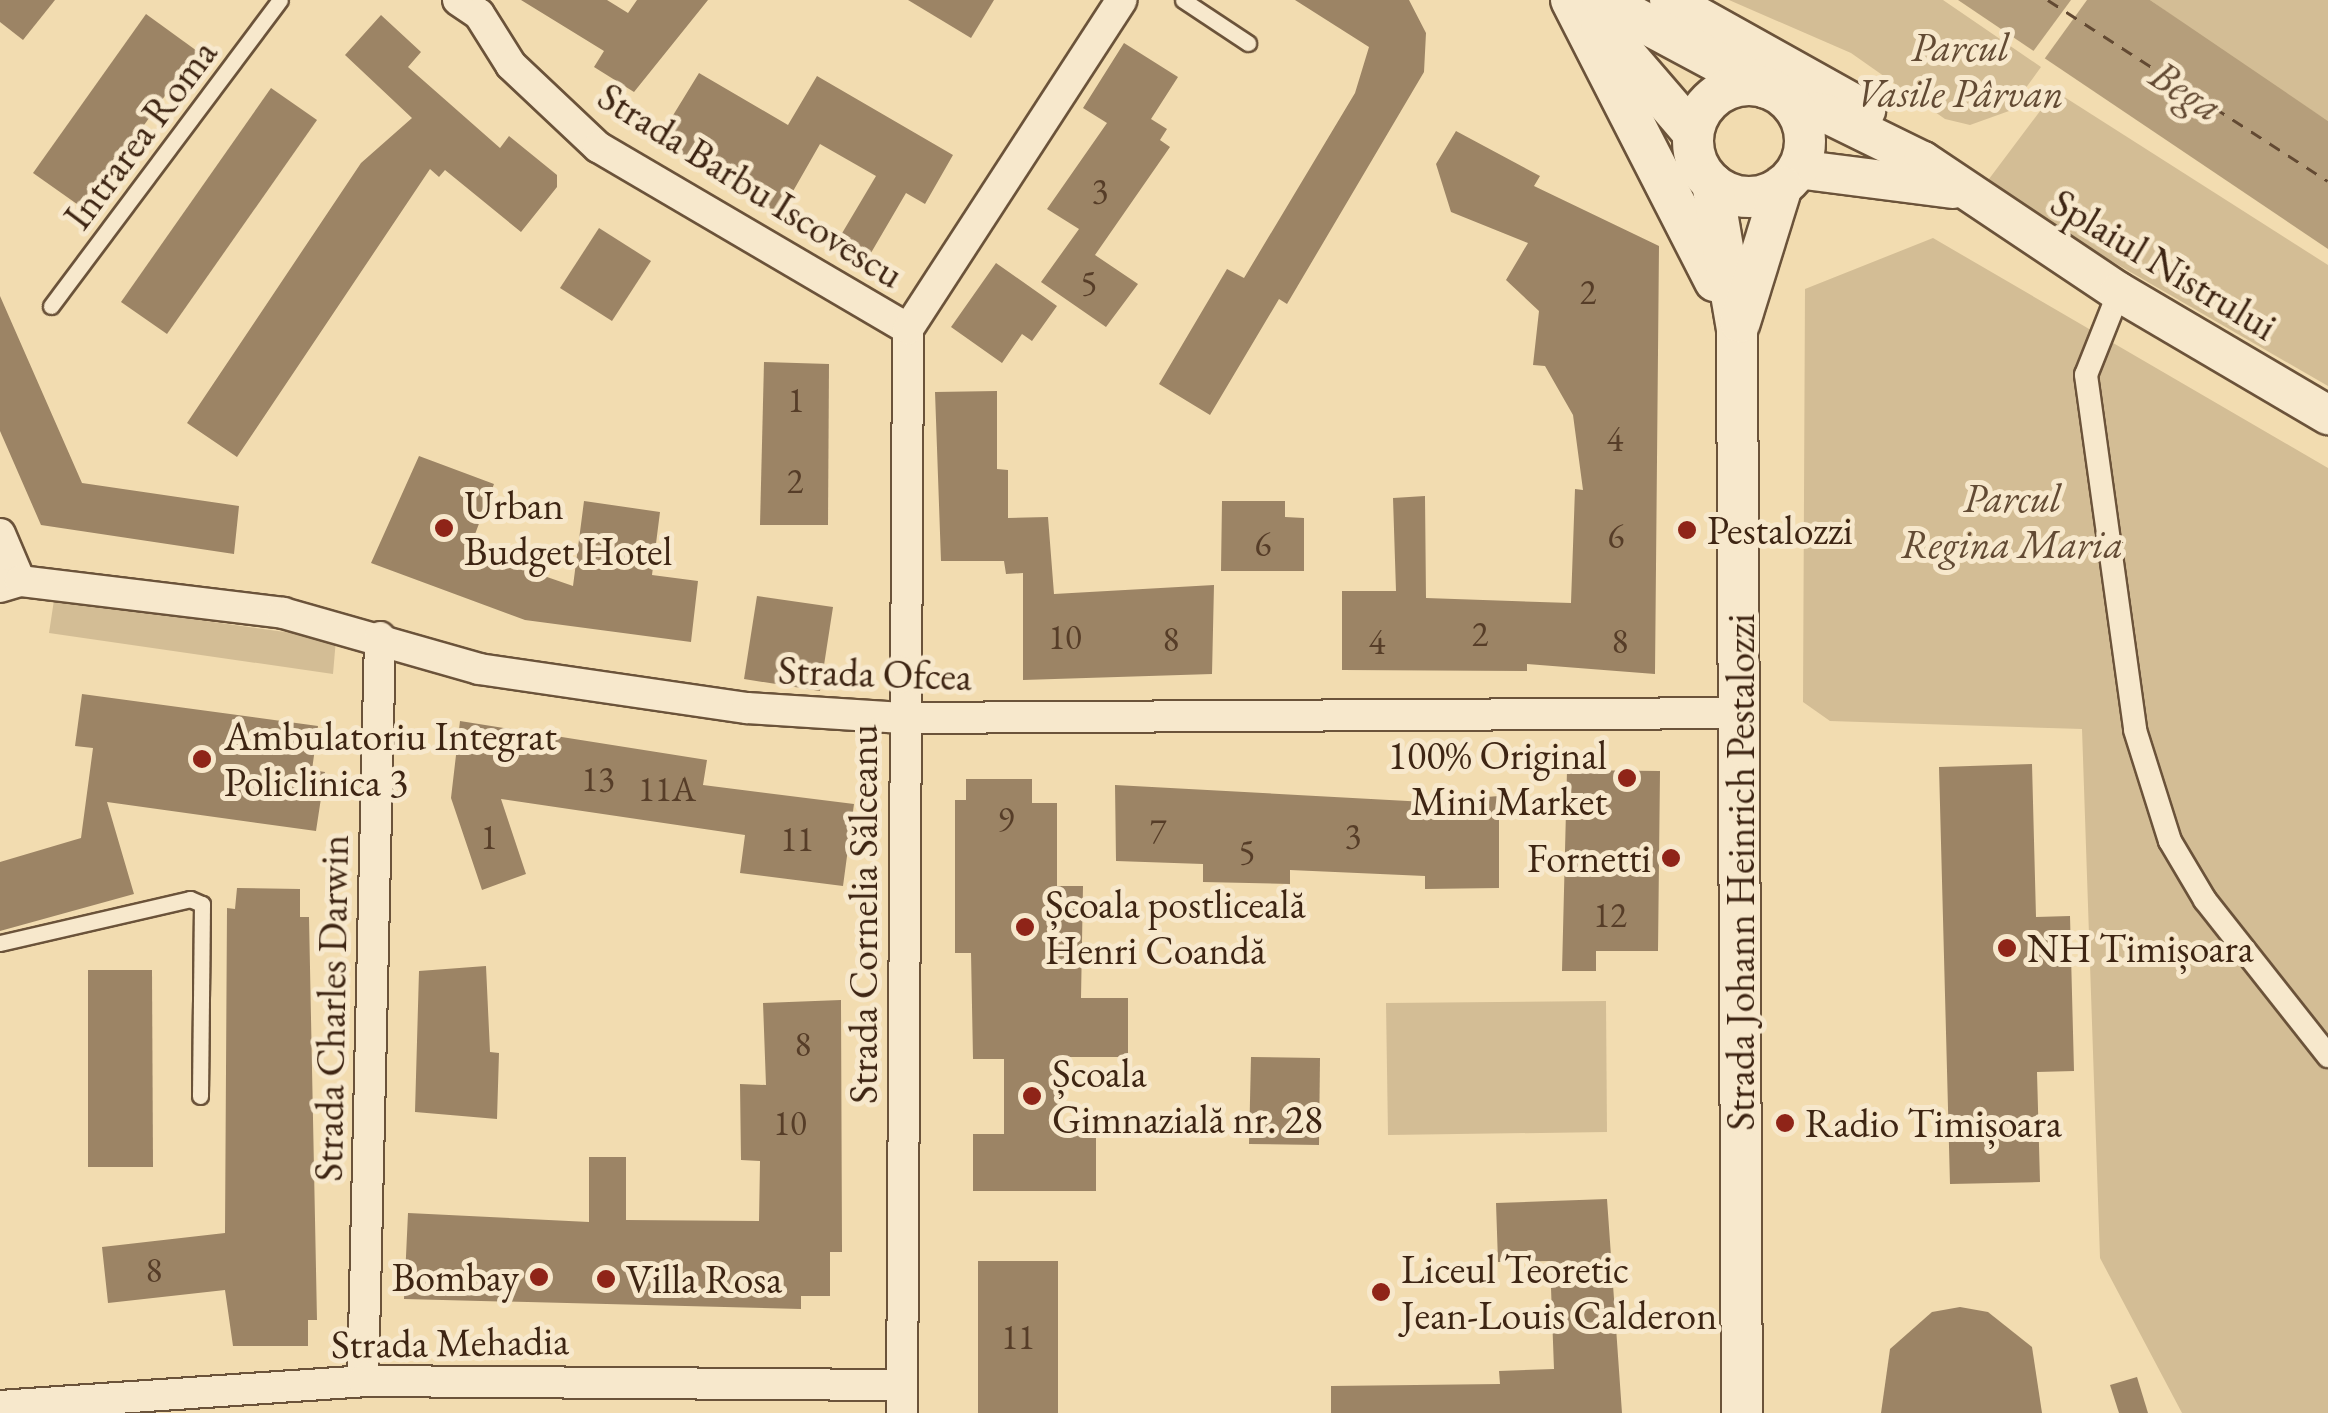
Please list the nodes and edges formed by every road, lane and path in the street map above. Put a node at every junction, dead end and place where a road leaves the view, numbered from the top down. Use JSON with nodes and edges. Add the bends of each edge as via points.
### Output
{"nodes":[{"id":1,"x":280,"y":0,"type":"edge"},
{"id":2,"x":1122,"y":0,"type":"edge"},
{"id":3,"x":1182,"y":0,"type":"edge"},
{"id":4,"x":1572,"y":0,"type":"edge"},
{"id":5,"x":1579,"y":0,"type":"edge"},
{"id":6,"x":1602,"y":0,"type":"edge"},
{"id":7,"x":1670,"y":0,"type":"edge"},
{"id":8,"x":475,"y":5,"type":"edge"},
{"id":9,"x":1248,"y":43,"type":"dead end"},
{"id":10,"x":1780,"y":99,"type":"junction"},
{"id":11,"x":1694,"y":133,"type":"junction"},
{"id":12,"x":1923,"y":160,"type":"junction"},
{"id":13,"x":1790,"y":178,"type":"junction"},
{"id":14,"x":1712,"y":183,"type":"junction"},
{"id":15,"x":1955,"y":189,"type":"junction"},
{"id":16,"x":2120,"y":292,"type":"junction"},
{"id":17,"x":51,"y":306,"type":"dead end"},
{"id":18,"x":908,"y":329,"type":"junction"},
{"id":19,"x":1737,"y":330,"type":"junction"},
{"id":20,"x":2328,"y":414,"type":"edge"},
{"id":21,"x":0,"y":534,"type":"edge"},
{"id":22,"x":10,"y":584,"type":"edge"},
{"id":23,"x":380,"y":637,"type":"junction"},
{"id":24,"x":1740,"y":713,"type":"junction"},
{"id":25,"x":903,"y":718,"type":"junction"},
{"id":26,"x":0,"y":943,"type":"edge"},
{"id":27,"x":2328,"y":1056,"type":"edge"},
{"id":28,"x":200,"y":1096,"type":"dead end"},
{"id":29,"x":362,"y":1380,"type":"junction"},
{"id":30,"x":902,"y":1399,"type":"edge"},
{"id":31,"x":0,"y":1406,"type":"edge"},
{"id":32,"x":1742,"y":1413,"type":"edge"}],
"edges":[{"from":1,"to":17,"type":"lane","name":"Intrarea Roma"},
{"from":2,"to":18,"type":"street"},
{"from":3,"to":9,"type":"lane"},
{"from":4,"to":19,"type":"main road"},
{"from":5,"to":11,"type":"main road"},
{"from":6,"to":10,"type":"main road"},
{"from":7,"to":12,"type":"street","via":[[1895,127]]},
{"from":8,"to":18,"type":"street","name":"Strada Barbu Iscovescu","via":[[512,65],[598,147]]},
{"from":10,"to":11,"type":"main road","via":[[1720,94]]},
{"from":10,"to":12,"type":"street","name":"Splaiul Nistrului"},
{"from":10,"to":13,"type":"main road","via":[[1804,138]]},
{"from":11,"to":14,"type":"main road","via":[[1696,160]]},
{"from":12,"to":15,"type":"street","name":"Splaiul Nistrului"},
{"from":13,"to":14,"type":"main road","via":[[1754,197]]},
{"from":13,"to":15,"type":"street","name":"Splaiul Nistrului"},
{"from":13,"to":19,"type":"main road","name":"Strada Johann Heinrich Pestalozzi"},
{"from":14,"to":19,"type":"main road","name":"Strada Johann Heinrich Pestalozzi"},
{"from":15,"to":16,"type":"street","name":"Splaiul Nistrului"},
{"from":16,"to":20,"type":"street","name":"Splaiul Nistrului"},
{"from":16,"to":27,"type":"street","via":[[2086,375],[2135,730],[2170,841],[2205,900]]},
{"from":18,"to":25,"type":"street","name":"Strada Cornelia Sălceanu"},
{"from":19,"to":24,"type":"main road","name":"Strada Johann Heinrich Pestalozzi"},
{"from":21,"to":22,"type":"street"},
{"from":22,"to":23,"type":"street","name":"Strada Ofcea","via":[[283,613]]},
{"from":23,"to":25,"type":"street","name":"Strada Ofcea","via":[[479,669],[644,696]]},
{"from":23,"to":29,"type":"street","name":"Strada Charles Darwin"},
{"from":24,"to":25,"type":"street","name":"Strada Ofcea"},
{"from":24,"to":32,"type":"main road","name":"Strada Johann Heinrich Pestalozzi"},
{"from":25,"to":30,"type":"street","name":"Strada Cornelia Sălceanu"},
{"from":26,"to":28,"type":"lane","via":[[190,899],[202,904]]},
{"from":29,"to":30,"type":"street","name":"Strada Mehadia"},
{"from":29,"to":31,"type":"street","name":"Strada Mehadia"}]}
